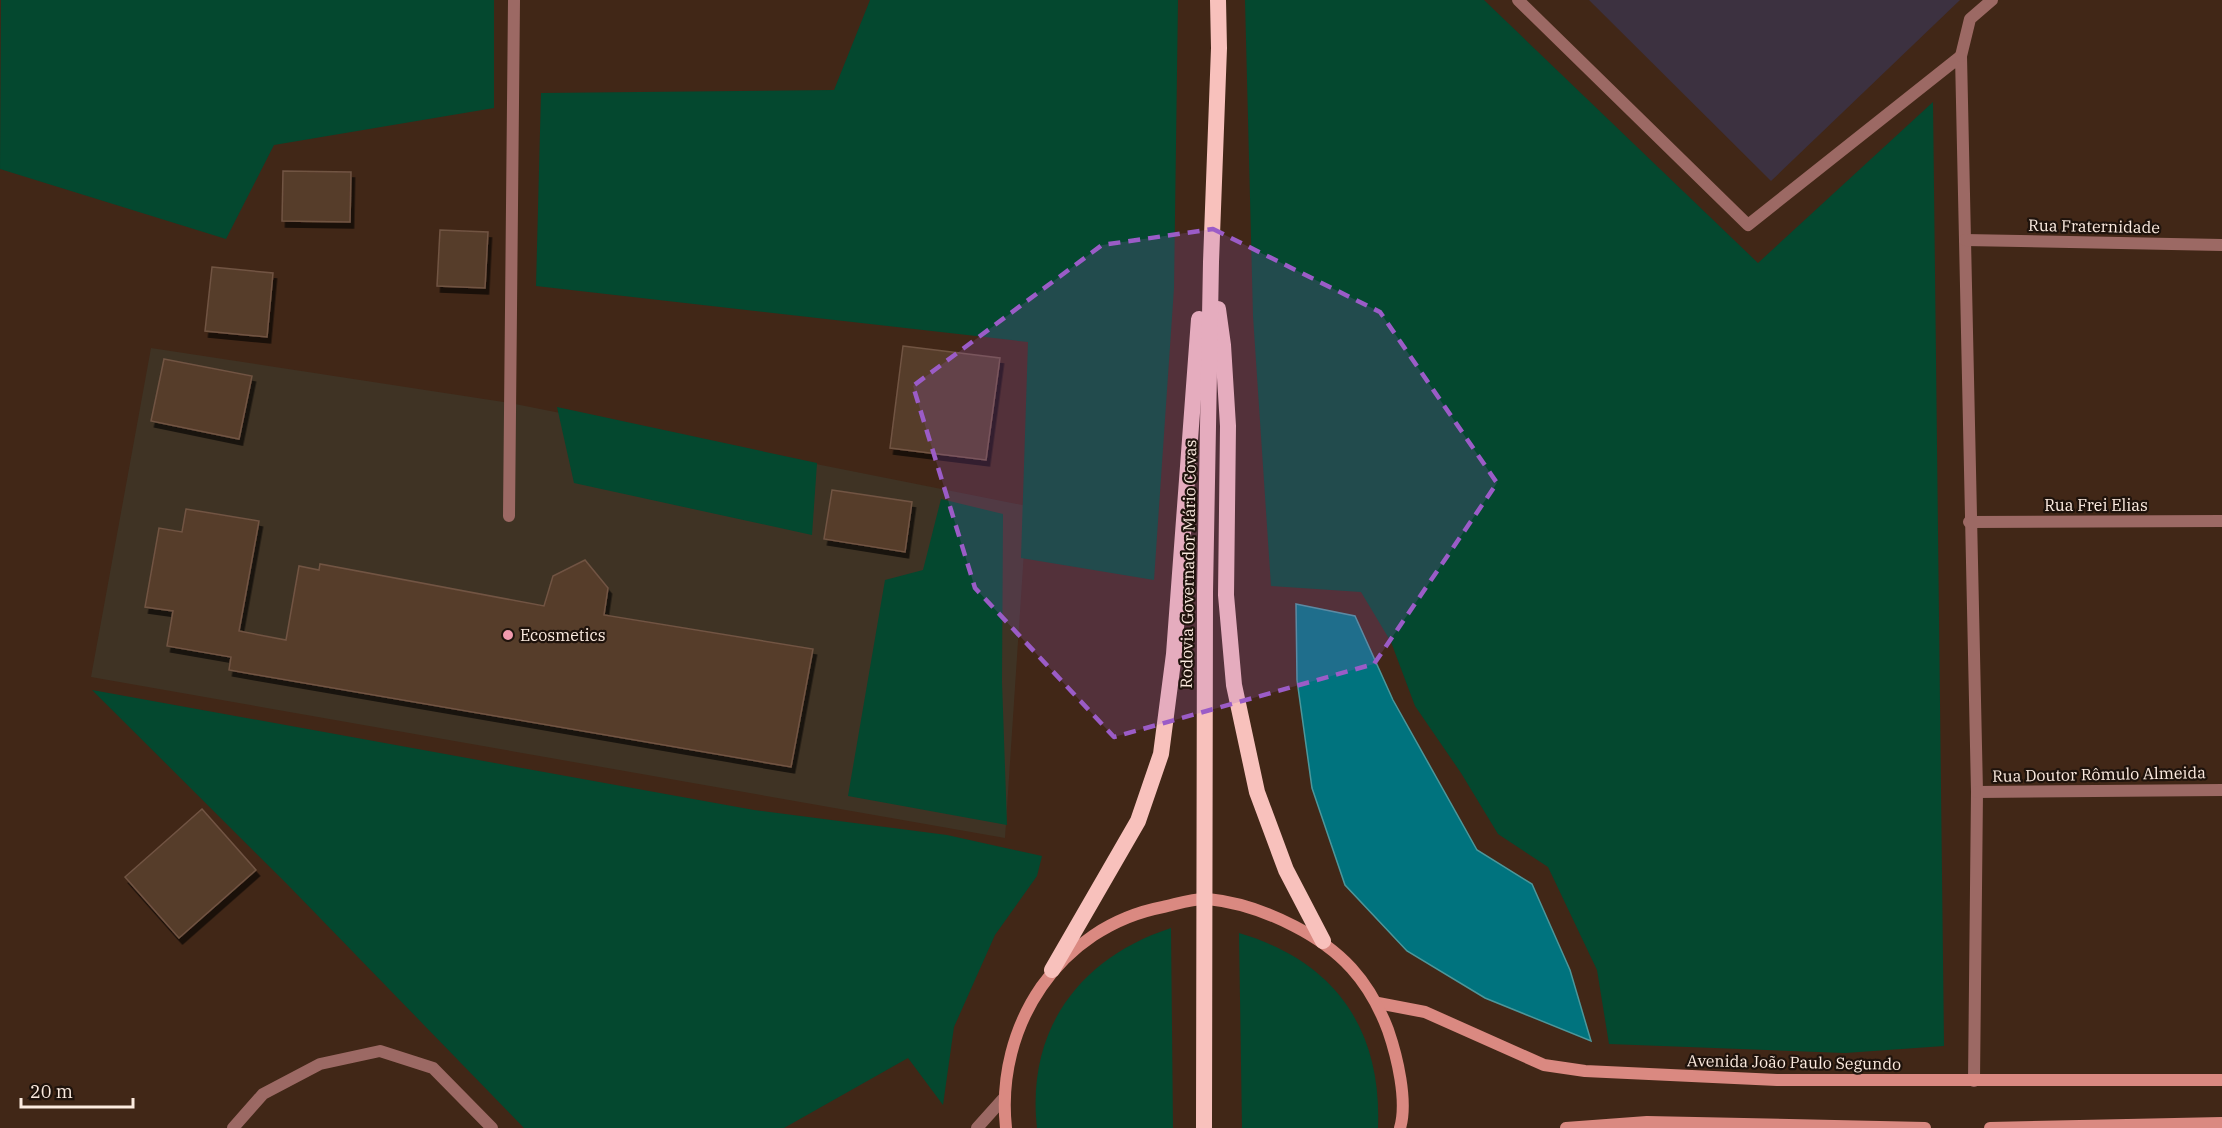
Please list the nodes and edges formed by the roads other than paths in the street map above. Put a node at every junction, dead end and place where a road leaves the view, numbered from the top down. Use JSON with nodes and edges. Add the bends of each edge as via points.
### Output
{"nodes":[{"id":1,"x":514,"y":0,"type":"edge"},
{"id":2,"x":1218,"y":0,"type":"edge"},
{"id":3,"x":1518,"y":0,"type":"edge"},
{"id":4,"x":1992,"y":0,"type":"edge"},
{"id":5,"x":1961,"y":56,"type":"junction"},
{"id":6,"x":1965,"y":240,"type":"junction"},
{"id":7,"x":2222,"y":245,"type":"edge"},
{"id":8,"x":1211,"y":262,"type":"junction"},
{"id":9,"x":509,"y":516,"type":"dead end"},
{"id":10,"x":2222,"y":521,"type":"edge"},
{"id":11,"x":1969,"y":522,"type":"junction"},
{"id":12,"x":2222,"y":790,"type":"edge"},
{"id":13,"x":1977,"y":792,"type":"junction"},
{"id":14,"x":1206,"y":899,"type":"junction"},
{"id":15,"x":1323,"y":941,"type":"junction"},
{"id":16,"x":1052,"y":970,"type":"junction"},
{"id":17,"x":1378,"y":1003,"type":"junction"},
{"id":18,"x":2222,"y":1080,"type":"edge"},
{"id":19,"x":1974,"y":1081,"type":"junction"},
{"id":20,"x":1002,"y":1099,"type":"junction"},
{"id":21,"x":2222,"y":1123,"type":"edge"},
{"id":22,"x":233,"y":1128,"type":"edge"},
{"id":23,"x":492,"y":1128,"type":"edge"},
{"id":24,"x":977,"y":1128,"type":"edge"},
{"id":25,"x":1005,"y":1128,"type":"edge"},
{"id":26,"x":1204,"y":1128,"type":"edge"},
{"id":27,"x":1400,"y":1128,"type":"edge"},
{"id":28,"x":1566,"y":1128,"type":"edge"},
{"id":29,"x":1925,"y":1128,"type":"edge"},
{"id":30,"x":1990,"y":1128,"type":"edge"}],
"edges":[{"from":1,"to":9,"type":"street"},
{"from":2,"to":8,"type":"highway","name":"Rodovia Governador Mário Covas"},
{"from":3,"to":5,"type":"street","via":[[1748,225]]},
{"from":4,"to":5,"type":"street","via":[[1970,19]]},
{"from":5,"to":6,"type":"street"},
{"from":6,"to":7,"type":"street","name":"Rua Fraternidade"},
{"from":6,"to":11,"type":"street"},
{"from":8,"to":14,"type":"highway","name":"Rodovia Governador Mário Covas","via":[[1205,592]]},
{"from":8,"to":15,"type":"highway","via":[[1223,345],[1228,426],[1226,595],[1234,685],[1257,792],[1286,870]]},
{"from":8,"to":16,"type":"highway","via":[[1200,307],[1174,654],[1161,754],[1138,820]]},
{"from":10,"to":11,"type":"street","name":"Rua Frei Elias"},
{"from":11,"to":13,"type":"street"},
{"from":12,"to":13,"type":"street","name":"Rua Doutor Rômulo Almeida"},
{"from":13,"to":19,"type":"street"},
{"from":14,"to":15,"type":"main road","via":[[1265,911]]},
{"from":14,"to":16,"type":"main road","via":[[1146,910],[1095,933]]},
{"from":14,"to":26,"type":"highway","name":"Rodovia Governador Mário Covas"},
{"from":15,"to":17,"type":"main road","via":[[1354,969]]},
{"from":16,"to":20,"type":"main road","via":[[1026,1009],[1017,1031],[1009,1053]]},
{"from":17,"to":19,"type":"main road","name":"Avenida João Paulo Segundo","via":[[1425,1012],[1544,1065],[1585,1071],[1778,1080]]},
{"from":17,"to":27,"type":"main road","via":[[1399,1061]]},
{"from":18,"to":19,"type":"main road","name":"Avenida João Paulo Segundo"},
{"from":20,"to":24,"type":"street"},
{"from":20,"to":25,"type":"main road"},
{"from":21,"to":30,"type":"main road"},
{"from":22,"to":23,"type":"street","via":[[263,1094],[320,1064],[380,1051],[434,1068]]},
{"from":28,"to":29,"type":"main road","via":[[1647,1122]]}]}
